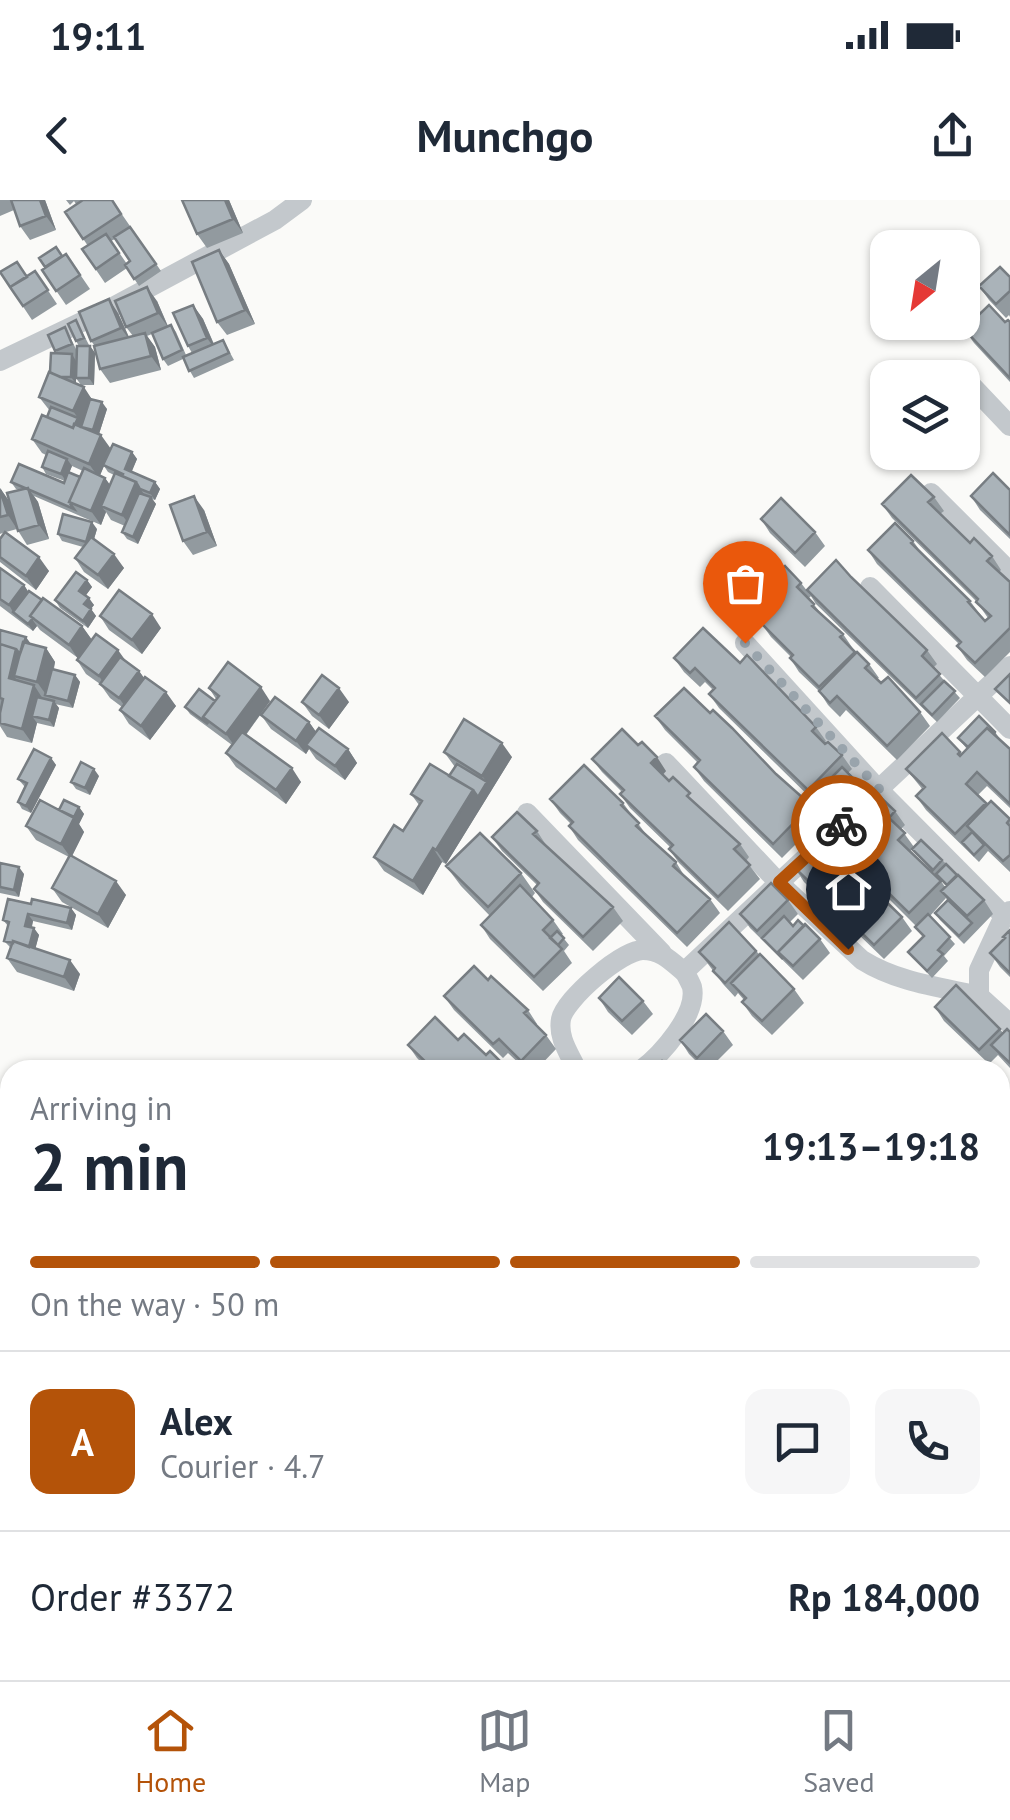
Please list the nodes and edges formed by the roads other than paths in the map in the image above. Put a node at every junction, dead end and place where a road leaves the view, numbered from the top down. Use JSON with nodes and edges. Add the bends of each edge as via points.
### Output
{"nodes":[{"id":1,"x":302,"y":200,"type":"edge"},
{"id":2,"x":0,"y":361,"type":"edge"},
{"id":3,"x":980,"y":394,"type":"edge"},
{"id":4,"x":1010,"y":426,"type":"edge"},
{"id":5,"x":932,"y":493,"type":"edge"},
{"id":6,"x":1010,"y":572,"type":"edge"},
{"id":7,"x":870,"y":587,"type":"dead end"},
{"id":8,"x":745,"y":643,"type":"dead end"},
{"id":9,"x":1010,"y":666,"type":"edge"},
{"id":10,"x":978,"y":696,"type":"junction"},
{"id":11,"x":1010,"y":729,"type":"edge"},
{"id":12,"x":666,"y":763,"type":"dead end"},
{"id":13,"x":880,"y":790,"type":"junction"},
{"id":14,"x":526,"y":813,"type":"dead end"},
{"id":15,"x":779,"y":882,"type":"junction"},
{"id":16,"x":1007,"y":913,"type":"edge"},
{"id":17,"x":662,"y":953,"type":"junction"},
{"id":18,"x":684,"y":972,"type":"junction"},
{"id":19,"x":978,"y":996,"type":"junction"},
{"id":20,"x":1010,"y":1024,"type":"edge"},
{"id":21,"x":572,"y":1060,"type":"edge"},
{"id":22,"x":653,"y":1060,"type":"edge"}],
"edges":[{"from":1,"to":2,"type":"street","via":[[128,299]]},
{"from":3,"to":4,"type":"street"},
{"from":5,"to":6,"type":"street"},
{"from":7,"to":10,"type":"street"},
{"from":8,"to":13,"type":"street"},
{"from":9,"to":10,"type":"street"},
{"from":10,"to":11,"type":"street"},
{"from":10,"to":13,"type":"street"},
{"from":12,"to":15,"type":"street"},
{"from":13,"to":15,"type":"street"},
{"from":13,"to":16,"type":"street"},
{"from":14,"to":17,"type":"street"},
{"from":15,"to":18,"type":"street"},
{"from":15,"to":19,"type":"street","via":[[877,969]]},
{"from":16,"to":19,"type":"street","via":[[979,970]]},
{"from":17,"to":18,"type":"street"},
{"from":17,"to":21,"type":"street","via":[[629,954],[570,1004],[560,1031]]},
{"from":18,"to":22,"type":"street","via":[[692,985],[690,1010]]},
{"from":19,"to":20,"type":"street"}]}
